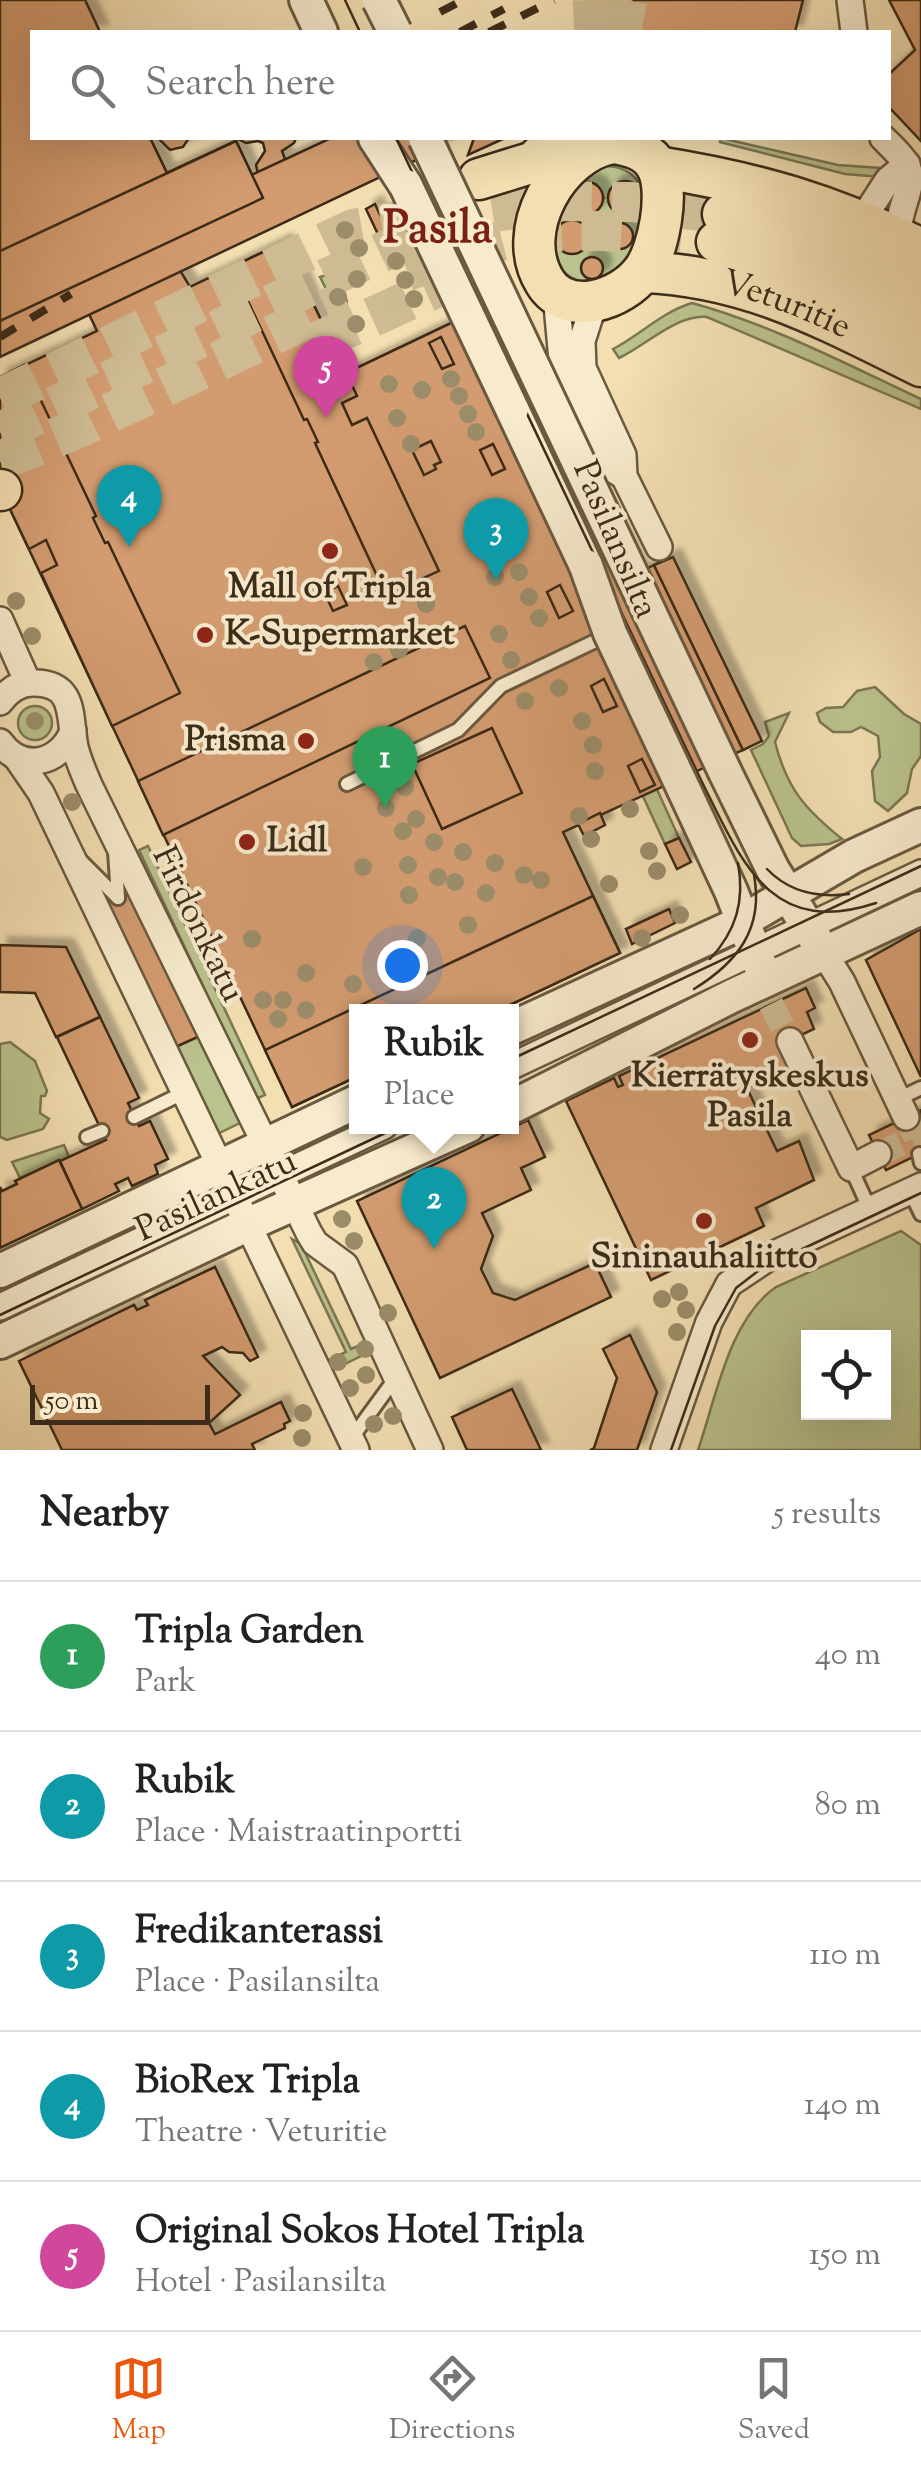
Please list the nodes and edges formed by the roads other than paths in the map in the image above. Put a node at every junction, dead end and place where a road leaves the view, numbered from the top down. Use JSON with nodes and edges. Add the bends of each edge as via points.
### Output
{"nodes":[{"id":1,"x":306,"y":0,"type":"edge"},
{"id":2,"x":380,"y":0,"type":"edge"},
{"id":3,"x":850,"y":0,"type":"edge"},
{"id":4,"x":319,"y":30,"type":"edge"},
{"id":5,"x":394,"y":30,"type":"edge"},
{"id":6,"x":854,"y":30,"type":"edge"},
{"id":7,"x":376,"y":140,"type":"edge"},
{"id":8,"x":426,"y":140,"type":"edge"},
{"id":9,"x":885,"y":140,"type":"edge"},
{"id":10,"x":596,"y":141,"type":"edge"},
{"id":11,"x":914,"y":165,"type":"edge"},
{"id":12,"x":657,"y":167,"type":"junction"},
{"id":13,"x":551,"y":190,"type":"junction"},
{"id":14,"x":856,"y":218,"type":"junction"},
{"id":15,"x":910,"y":244,"type":"edge"},
{"id":16,"x":482,"y":267,"type":"tunnel mouth"},
{"id":17,"x":643,"y":272,"type":"junction"},
{"id":18,"x":547,"y":279,"type":"junction"},
{"id":19,"x":921,"y":291,"type":"edge"},
{"id":20,"x":600,"y":299,"type":"junction"},
{"id":21,"x":921,"y":326,"type":"edge"},
{"id":22,"x":921,"y":366,"type":"edge"},
{"id":23,"x":624,"y":476,"type":"junction"},
{"id":24,"x":659,"y":552,"type":"dead end"},
{"id":25,"x":0,"y":620,"type":"edge"},
{"id":26,"x":610,"y":634,"type":"junction"},
{"id":27,"x":28,"y":683,"type":"junction"},
{"id":28,"x":1,"y":695,"type":"edge"},
{"id":29,"x":73,"y":731,"type":"junction"},
{"id":30,"x":8,"y":750,"type":"edge"},
{"id":31,"x":347,"y":784,"type":"dead end"},
{"id":32,"x":921,"y":824,"type":"edge"},
{"id":33,"x":114,"y":832,"type":"junction"},
{"id":34,"x":65,"y":844,"type":"junction"},
{"id":35,"x":921,"y":873,"type":"edge"},
{"id":36,"x":788,"y":896,"type":"junction"},
{"id":37,"x":921,"y":908,"type":"edge"},
{"id":38,"x":742,"y":922,"type":"junction"},
{"id":39,"x":816,"y":941,"type":"junction"},
{"id":40,"x":764,"y":979,"type":"junction"},
{"id":41,"x":519,"y":1025,"type":"edge"},
{"id":42,"x":790,"y":1040,"type":"tunnel mouth"},
{"id":43,"x":519,"y":1064,"type":"edge"},
{"id":44,"x":184,"y":1092,"type":"junction"},
{"id":45,"x":908,"y":1101,"type":"edge"},
{"id":46,"x":519,"y":1103,"type":"edge"},
{"id":47,"x":349,"y":1109,"type":"edge"},
{"id":48,"x":134,"y":1117,"type":"dead end"},
{"id":49,"x":102,"y":1131,"type":"dead end"},
{"id":50,"x":367,"y":1134,"type":"edge"},
{"id":51,"x":437,"y":1134,"type":"edge"},
{"id":52,"x":88,"y":1137,"type":"dead end"},
{"id":53,"x":878,"y":1154,"type":"tunnel mouth"},
{"id":54,"x":851,"y":1168,"type":"junction"},
{"id":55,"x":281,"y":1175,"type":"junction"},
{"id":56,"x":235,"y":1196,"type":"junction"},
{"id":57,"x":917,"y":1197,"type":"edge"},
{"id":58,"x":870,"y":1210,"type":"junction"},
{"id":59,"x":0,"y":1272,"type":"edge"},
{"id":60,"x":0,"y":1307,"type":"edge"},
{"id":61,"x":0,"y":1342,"type":"edge"},
{"id":62,"x":397,"y":1376,"type":"junction"},
{"id":63,"x":348,"y":1446,"type":"edge"},
{"id":64,"x":430,"y":1450,"type":"edge"},
{"id":65,"x":664,"y":1450,"type":"edge"}],
"edges":[{"from":1,"to":4,"type":"street"},
{"from":2,"to":5,"type":"street","bridge":true},
{"from":3,"to":6,"type":"street"},
{"from":7,"to":26,"type":"street","name":"Pasilansilta","bridge":true,"via":[[406,186],[560,511]]},
{"from":8,"to":36,"type":"street","name":"Pasilansilta","bridge":true},
{"from":9,"to":11,"type":"street"},
{"from":10,"to":12,"type":"main road","via":[[650,158]]},
{"from":10,"to":13,"type":"main road"},
{"from":10,"to":13,"type":"main road","via":[[534,162],[478,193]]},
{"from":11,"to":14,"type":"street","via":[[888,180]]},
{"from":11,"to":15,"type":"street","via":[[897,224]]},
{"from":12,"to":14,"type":"main road","via":[[778,190]]},
{"from":12,"to":17,"type":"main road","via":[[662,206]]},
{"from":13,"to":18,"type":"main road","via":[[537,232]]},
{"from":14,"to":15,"type":"main road"},
{"from":16,"to":18,"type":"main road","via":[[504,261]]},
{"from":17,"to":20,"type":"main road"},
{"from":17,"to":22,"type":"main road","name":"Veturitie","via":[[745,286]]},
{"from":18,"to":20,"type":"main road","via":[[582,304]]},
{"from":18,"to":23,"type":"street","via":[[564,382],[604,464]]},
{"from":19,"to":21,"type":"main road","name":"Veturitie","via":[[796,234],[720,228]]},
{"from":20,"to":23,"type":"street","via":[[582,341],[583,368],[623,455]]},
{"from":23,"to":24,"type":"street"},
{"from":25,"to":27,"type":"street"},
{"from":26,"to":31,"type":"lane","via":[[501,686],[458,730]]},
{"from":26,"to":38,"type":"street","name":"Pasilansilta","bridge":true},
{"from":27,"to":28,"type":"street"},
{"from":27,"to":29,"type":"street","name":"Firdonkatu","via":[[48,685],[66,697]]},
{"from":29,"to":30,"type":"street","via":[[51,758],[28,762]]},
{"from":29,"to":33,"type":"street","name":"Firdonkatu","via":[[84,772]]},
{"from":30,"to":34,"type":"street","via":[[41,792]]},
{"from":32,"to":36,"type":"street"},
{"from":33,"to":34,"type":"lane","via":[[118,898]]},
{"from":33,"to":55,"type":"street","name":"Firdonkatu"},
{"from":34,"to":44,"type":"street"},
{"from":35,"to":39,"type":"street"},
{"from":36,"to":38,"type":"street"},
{"from":36,"to":39,"type":"street","name":"Pasilansilta"},
{"from":37,"to":39,"type":"street"},
{"from":38,"to":40,"type":"street","name":"Pasilansilta"},
{"from":38,"to":41,"type":"street"},
{"from":39,"to":40,"type":"street"},
{"from":39,"to":45,"type":"street"},
{"from":40,"to":43,"type":"street"},
{"from":40,"to":46,"type":"street"},
{"from":42,"to":54,"type":"street"},
{"from":44,"to":48,"type":"lane"},
{"from":44,"to":56,"type":"street"},
{"from":47,"to":55,"type":"street","name":"Pasilankatu"},
{"from":49,"to":52,"type":"lane"},
{"from":50,"to":55,"type":"street","name":"Pasilankatu"},
{"from":51,"to":55,"type":"street","name":"Pasilankatu"},
{"from":53,"to":54,"type":"street"},
{"from":54,"to":58,"type":"lane"},
{"from":55,"to":56,"type":"street","name":"Pasilankatu"},
{"from":55,"to":56,"type":"street","name":"Pasilankatu"},
{"from":55,"to":62,"type":"street","name":"Firdonkatu","via":[[316,1243],[345,1264]]},
{"from":56,"to":59,"type":"street","name":"Pasilankatu"},
{"from":56,"to":60,"type":"street","name":"Pasilankatu"},
{"from":56,"to":61,"type":"street","name":"Pasilankatu"},
{"from":56,"to":63,"type":"street"},
{"from":57,"to":58,"type":"street"},
{"from":58,"to":65,"type":"street","via":[[774,1254],[729,1284]]},
{"from":62,"to":63,"type":"lane"},
{"from":62,"to":64,"type":"street","name":"Firdonkatu"}]}
